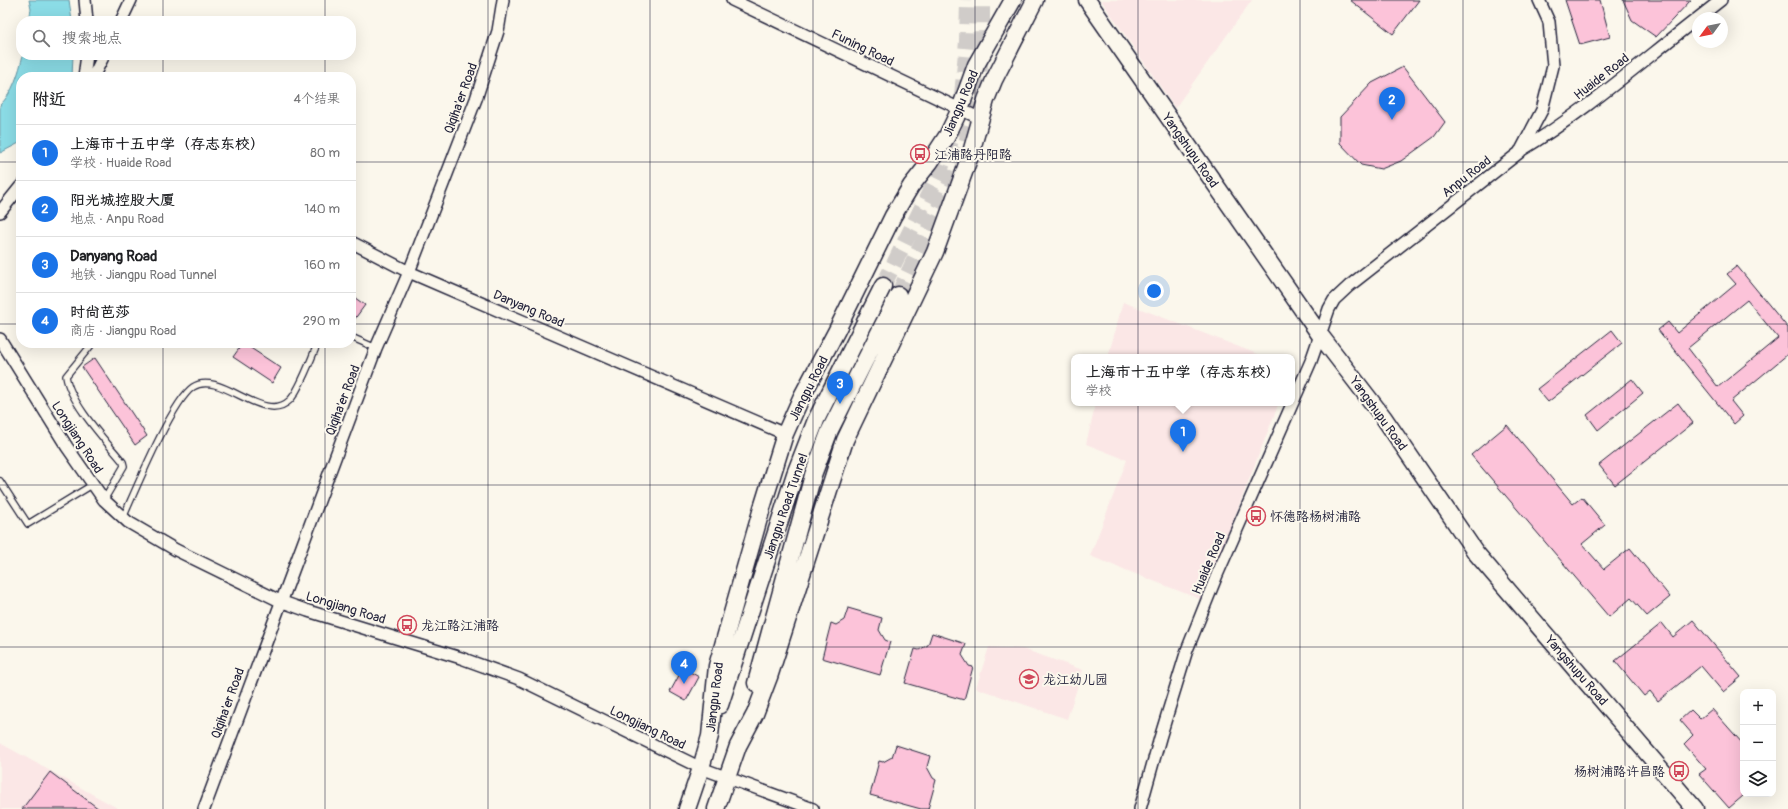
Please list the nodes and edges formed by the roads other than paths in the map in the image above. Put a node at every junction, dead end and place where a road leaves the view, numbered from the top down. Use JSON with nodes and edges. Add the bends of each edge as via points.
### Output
{"nodes":[{"id":1,"x":85,"y":0,"type":"edge"},
{"id":2,"x":131,"y":0,"type":"edge"},
{"id":3,"x":503,"y":0,"type":"edge"},
{"id":4,"x":732,"y":0,"type":"edge"},
{"id":5,"x":1013,"y":0,"type":"edge"},
{"id":6,"x":1035,"y":0,"type":"edge"},
{"id":7,"x":1087,"y":0,"type":"edge"},
{"id":8,"x":1539,"y":0,"type":"edge"},
{"id":9,"x":1721,"y":0,"type":"edge"},
{"id":10,"x":1706,"y":12,"type":"edge"},
{"id":11,"x":87,"y":16,"type":"edge"},
{"id":12,"x":123,"y":16,"type":"edge"},
{"id":13,"x":1692,"y":23,"type":"edge"},
{"id":14,"x":86,"y":60,"type":"edge"},
{"id":15,"x":102,"y":60,"type":"edge"},
{"id":16,"x":85,"y":72,"type":"edge"},
{"id":17,"x":96,"y":72,"type":"edge"},
{"id":18,"x":960,"y":109,"type":"junction"},
{"id":19,"x":981,"y":118,"type":"junction"},
{"id":20,"x":1520,"y":152,"type":"junction"},
{"id":21,"x":16,"y":192,"type":"edge"},
{"id":22,"x":0,"y":212,"type":"edge"},
{"id":23,"x":356,"y":245,"type":"edge"},
{"id":24,"x":409,"y":272,"type":"junction"},
{"id":25,"x":883,"y":286,"type":"tunnel mouth"},
{"id":26,"x":898,"y":295,"type":"tunnel mouth"},
{"id":27,"x":1320,"y":335,"type":"junction"},
{"id":28,"x":0,"y":339,"type":"edge"},
{"id":29,"x":356,"y":339,"type":"edge"},
{"id":30,"x":88,"y":348,"type":"edge"},
{"id":31,"x":316,"y":348,"type":"edge"},
{"id":32,"x":376,"y":348,"type":"junction"},
{"id":33,"x":1295,"y":397,"type":"edge"},
{"id":34,"x":1291,"y":406,"type":"edge"},
{"id":35,"x":785,"y":434,"type":"junction"},
{"id":36,"x":0,"y":482,"type":"edge"},
{"id":37,"x":92,"y":485,"type":"junction"},
{"id":38,"x":104,"y":500,"type":"junction"},
{"id":39,"x":123,"y":518,"type":"junction"},
{"id":40,"x":280,"y":601,"type":"junction"},
{"id":41,"x":710,"y":736,"type":"junction"},
{"id":42,"x":738,"y":746,"type":"junction"},
{"id":43,"x":701,"y":768,"type":"junction"},
{"id":44,"x":727,"y":779,"type":"junction"},
{"id":45,"x":204,"y":809,"type":"edge"},
{"id":46,"x":687,"y":809,"type":"edge"},
{"id":47,"x":716,"y":809,"type":"edge"},
{"id":48,"x":813,"y":809,"type":"edge"},
{"id":49,"x":1140,"y":809,"type":"edge"},
{"id":50,"x":1695,"y":809,"type":"edge"}],
"edges":[{"from":1,"to":11,"type":"street"},
{"from":2,"to":12,"type":"street"},
{"from":3,"to":24,"type":"street","name":"Qiqiha'er Road","via":[[498,31],[476,99]]},
{"from":4,"to":18,"type":"street","name":"Funing Road"},
{"from":5,"to":18,"type":"main road","name":"Jiangpu Road","via":[[976,65]]},
{"from":6,"to":19,"type":"main road","name":"Jiangpu Road","via":[[994,80]]},
{"from":7,"to":27,"type":"main road","name":"Yangshupu Road"},
{"from":8,"to":20,"type":"street","name":"Anpu Road","via":[[1549,22],[1553,66],[1542,110]]},
{"from":9,"to":10,"type":"street","name":"Huaide Road"},
{"from":13,"to":20,"type":"street","name":"Huaide Road","via":[[1568,119]]},
{"from":14,"to":16,"type":"street"},
{"from":15,"to":17,"type":"street"},
{"from":18,"to":19,"type":"street","name":"Funing Road"},
{"from":18,"to":35,"type":"main road","name":"Jiangpu Road","via":[[947,136],[893,216]]},
{"from":19,"to":42,"type":"main road","name":"Jiangpu Road","via":[[935,252],[845,440],[769,677],[755,714]]},
{"from":20,"to":27,"type":"street","name":"Anpu Road","via":[[1340,294],[1329,309]]},
{"from":21,"to":22,"type":"street"},
{"from":23,"to":24,"type":"street","name":"Danyang Road"},
{"from":24,"to":32,"type":"street","name":"Qiqiha'er Road"},
{"from":24,"to":35,"type":"street","name":"Danyang Road"},
{"from":25,"to":41,"type":"main road","name":"Jiangpu Road Tunnel","via":[[816,420],[800,460]]},
{"from":26,"to":42,"type":"main road","name":"Jiangpu Road Tunnel","via":[[830,430],[814,475]]},
{"from":27,"to":33,"type":"street","name":"Huaide Road"},
{"from":27,"to":50,"type":"main road","name":"Yangshupu Road","via":[[1384,418],[1476,553]]},
{"from":28,"to":37,"type":"street","name":"Longjiang Road"},
{"from":29,"to":32,"type":"lane"},
{"from":30,"to":38,"type":"lane","via":[[66,376],[76,402],[124,466]]},
{"from":31,"to":39,"type":"lane","via":[[290,401],[279,406],[260,405],[211,383],[193,386],[177,406]]},
{"from":32,"to":40,"type":"street","name":"Qiqiha'er Road"},
{"from":34,"to":49,"type":"street","name":"Huaide Road","via":[[1187,650]]},
{"from":35,"to":41,"type":"main road","name":"Jiangpu Road","via":[[716,666]]},
{"from":36,"to":37,"type":"lane","via":[[28,524]]},
{"from":37,"to":38,"type":"street","name":"Longjiang Road"},
{"from":38,"to":39,"type":"street","name":"Longjiang Road"},
{"from":39,"to":40,"type":"street","name":"Longjiang Road","via":[[176,550]]},
{"from":40,"to":43,"type":"street","name":"Longjiang Road","via":[[512,676]]},
{"from":40,"to":45,"type":"street","name":"Qiqiha'er Road"},
{"from":41,"to":43,"type":"main road","name":"Jiangpu Road"},
{"from":42,"to":44,"type":"main road","name":"Jiangpu Road"},
{"from":43,"to":44,"type":"street","name":"Longjiang Road"},
{"from":43,"to":46,"type":"main road","name":"Jiangpu Road"},
{"from":44,"to":47,"type":"main road","name":"Jiangpu Road"},
{"from":44,"to":48,"type":"street","name":"Longjiang Road"}]}
